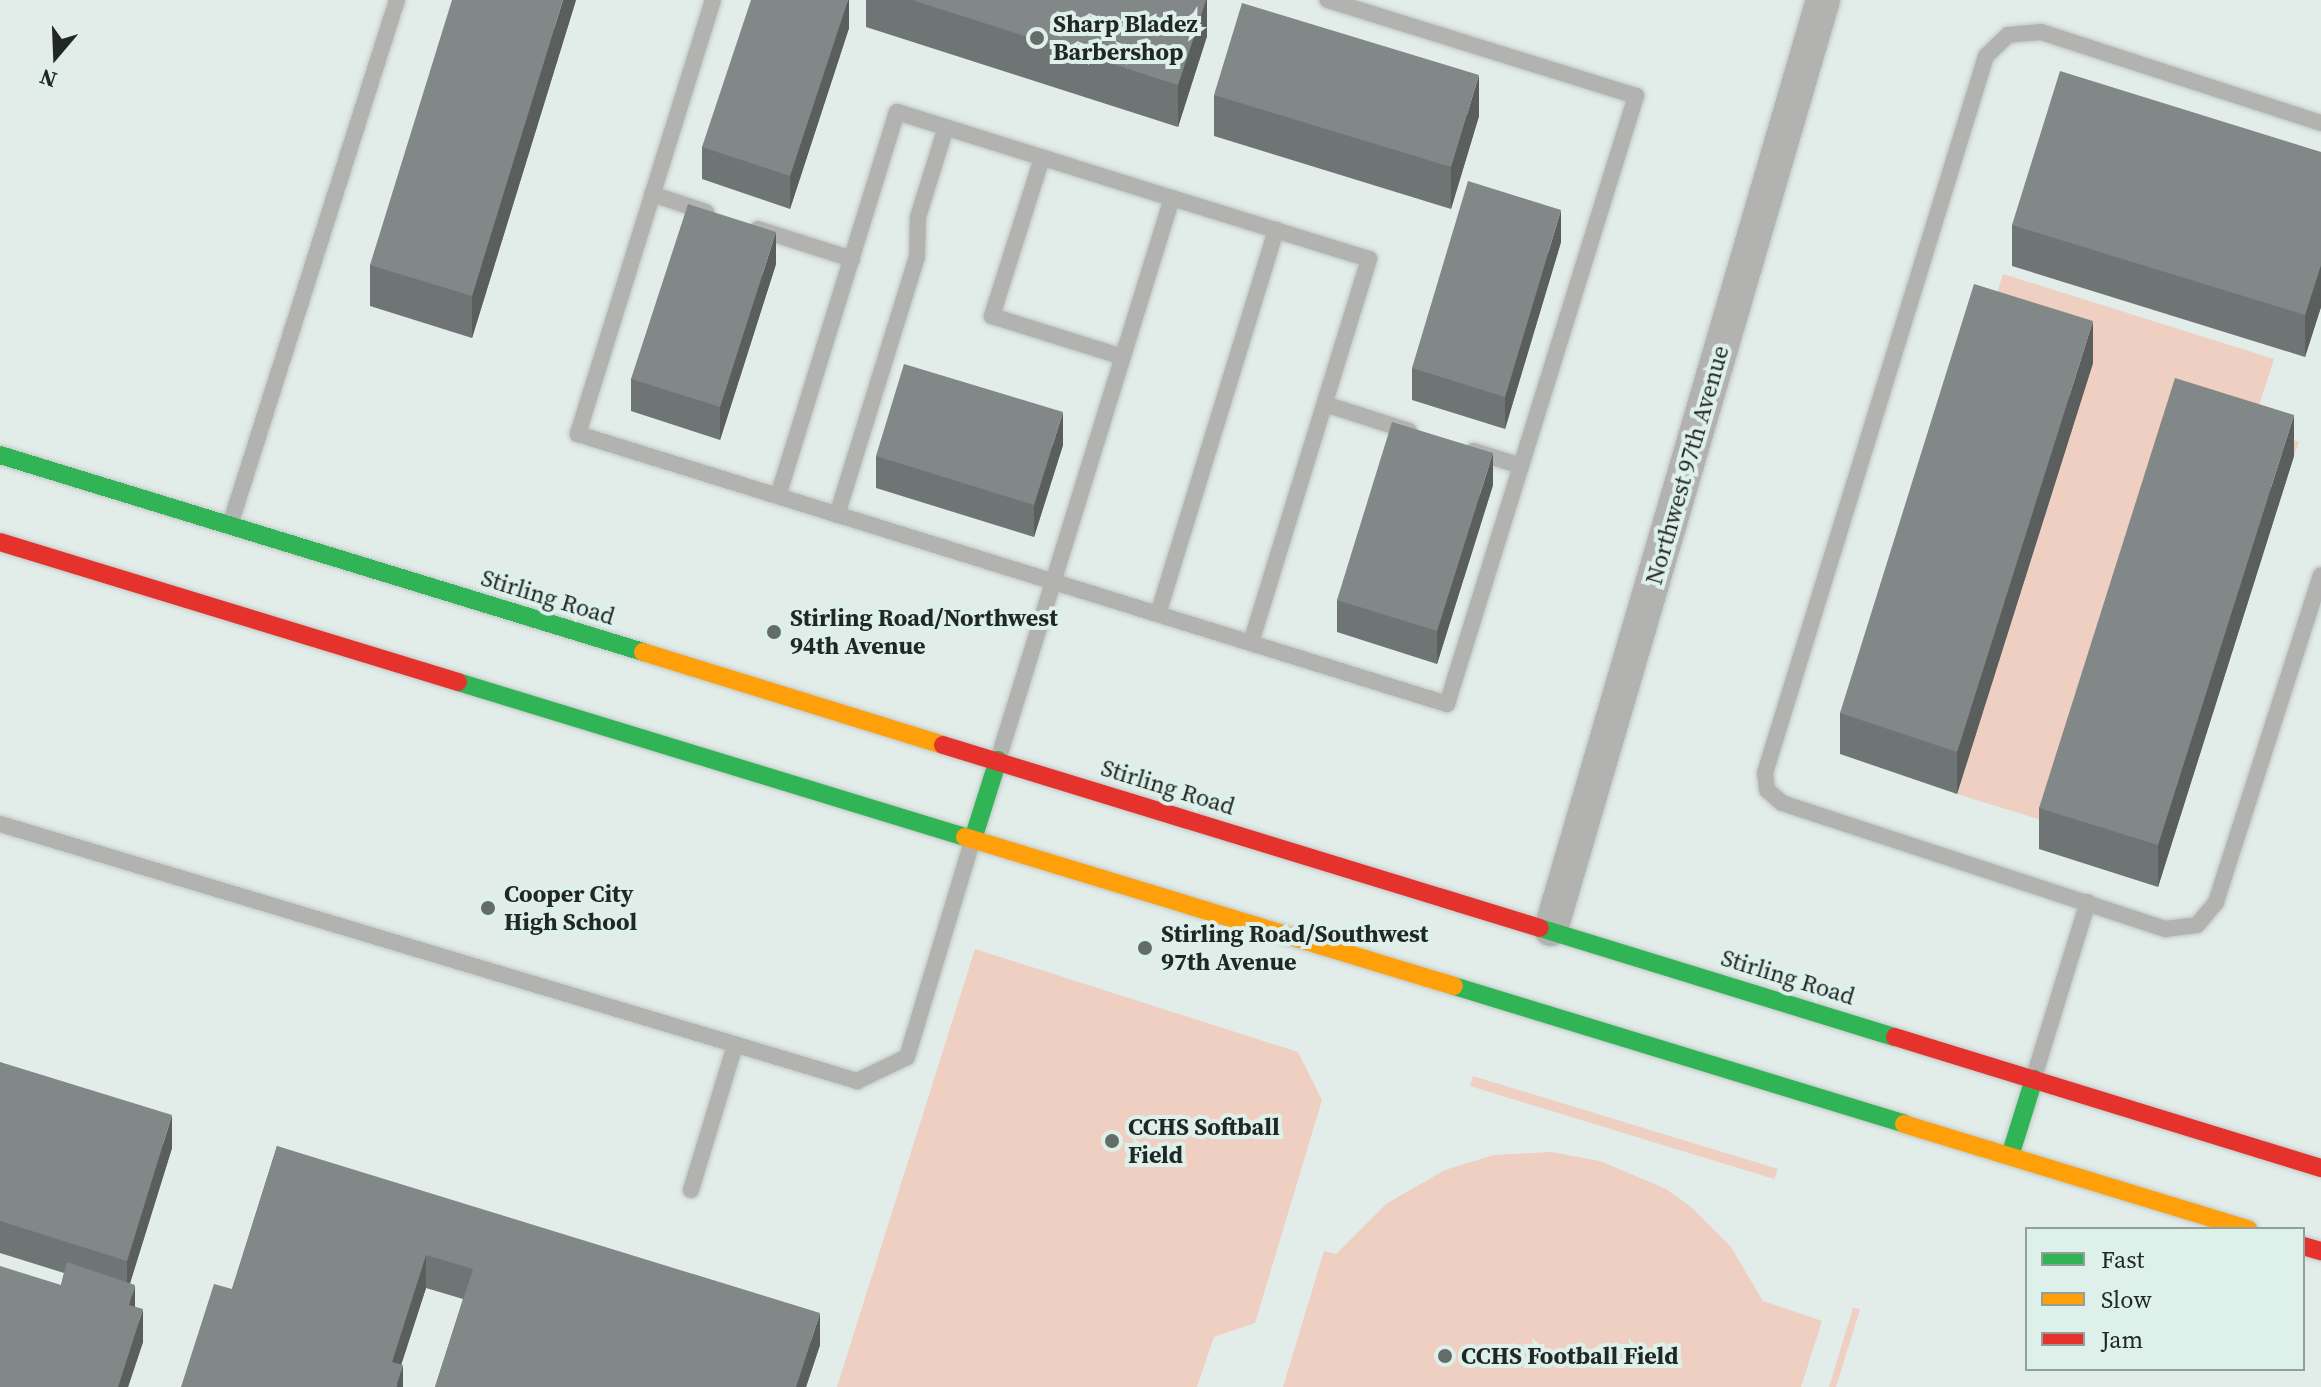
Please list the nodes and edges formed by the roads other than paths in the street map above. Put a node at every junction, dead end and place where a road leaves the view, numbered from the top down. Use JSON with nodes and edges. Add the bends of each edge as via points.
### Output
{"nodes":[{"id":1,"x":397,"y":0,"type":"edge"},
{"id":2,"x":713,"y":0,"type":"edge"},
{"id":3,"x":1328,"y":0,"type":"edge"},
{"id":4,"x":1823,"y":0,"type":"edge"},
{"id":5,"x":2321,"y":123,"type":"edge"},
{"id":6,"x":946,"y":127,"type":"junction"},
{"id":7,"x":1042,"y":158,"type":"junction"},
{"id":8,"x":652,"y":194,"type":"junction"},
{"id":9,"x":1172,"y":198,"type":"junction"},
{"id":10,"x":1276,"y":230,"type":"junction"},
{"id":11,"x":852,"y":259,"type":"junction"},
{"id":12,"x":1123,"y":357,"type":"junction"},
{"id":13,"x":1325,"y":404,"type":"junction"},
{"id":14,"x":1422,"y":435,"type":"edge"},
{"id":15,"x":1450,"y":444,"type":"edge"},
{"id":16,"x":0,"y":455,"type":"edge"},
{"id":17,"x":1521,"y":466,"type":"junction"},
{"id":18,"x":778,"y":496,"type":"junction"},
{"id":19,"x":837,"y":515,"type":"junction"},
{"id":20,"x":230,"y":525,"type":"junction"},
{"id":21,"x":0,"y":542,"type":"edge"},
{"id":22,"x":2321,"y":575,"type":"edge"},
{"id":23,"x":1053,"y":582,"type":"junction"},
{"id":24,"x":1158,"y":614,"type":"junction"},
{"id":25,"x":1251,"y":643,"type":"junction"},
{"id":26,"x":998,"y":760,"type":"junction"},
{"id":27,"x":0,"y":824,"type":"edge"},
{"id":28,"x":973,"y":839,"type":"junction"},
{"id":29,"x":2088,"y":902,"type":"junction"},
{"id":30,"x":1551,"y":929,"type":"junction"},
{"id":31,"x":735,"y":1045,"type":"junction"},
{"id":32,"x":2034,"y":1079,"type":"junction"},
{"id":33,"x":2010,"y":1156,"type":"junction"},
{"id":34,"x":2321,"y":1168,"type":"edge"},
{"id":35,"x":691,"y":1190,"type":"dead end"},
{"id":36,"x":2241,"y":1227,"type":"edge"}],
"edges":[{"from":1,"to":20,"type":"lane"},
{"from":2,"to":8,"type":"lane"},
{"from":3,"to":17,"type":"lane","via":[[1636,96]]},
{"from":4,"to":30,"type":"street","name":"Northwest 97th Avenue"},
{"from":5,"to":29,"type":"lane","via":[[2041,32],[2008,35],[1986,56],[1765,773],[1767,790],[1782,803]]},
{"from":6,"to":7,"type":"lane"},
{"from":6,"to":11,"type":"lane","via":[[897,112]]},
{"from":6,"to":19,"type":"lane","via":[[918,217],[917,257]]},
{"from":7,"to":9,"type":"lane"},
{"from":7,"to":12,"type":"lane","via":[[992,316]]},
{"from":8,"to":11,"type":"lane"},
{"from":8,"to":18,"type":"lane","via":[[578,434]]},
{"from":9,"to":10,"type":"lane"},
{"from":9,"to":12,"type":"lane"},
{"from":10,"to":13,"type":"lane","via":[[1369,259]]},
{"from":10,"to":24,"type":"lane"},
{"from":11,"to":18,"type":"lane"},
{"from":12,"to":23,"type":"lane"},
{"from":13,"to":14,"type":"lane"},
{"from":13,"to":25,"type":"lane"},
{"from":15,"to":17,"type":"lane"},
{"from":16,"to":20,"type":"main road","name":"Stirling Road"},
{"from":17,"to":25,"type":"lane","via":[[1447,704]]},
{"from":18,"to":19,"type":"lane"},
{"from":19,"to":23,"type":"lane"},
{"from":20,"to":26,"type":"main road","name":"Stirling Road"},
{"from":21,"to":28,"type":"main road"},
{"from":22,"to":29,"type":"lane","via":[[2216,902],[2197,925],[2165,929]]},
{"from":23,"to":24,"type":"lane"},
{"from":23,"to":26,"type":"lane"},
{"from":24,"to":25,"type":"lane"},
{"from":26,"to":28,"type":"main road"},
{"from":26,"to":30,"type":"main road","name":"Stirling Road"},
{"from":27,"to":31,"type":"lane"},
{"from":28,"to":31,"type":"lane","via":[[907,1057],[857,1081]]},
{"from":28,"to":33,"type":"main road"},
{"from":29,"to":32,"type":"lane"},
{"from":30,"to":32,"type":"main road","name":"Stirling Road"},
{"from":31,"to":35,"type":"lane"},
{"from":32,"to":33,"type":"main road"},
{"from":32,"to":34,"type":"main road","name":"Stirling Road"},
{"from":33,"to":36,"type":"main road"}]}
